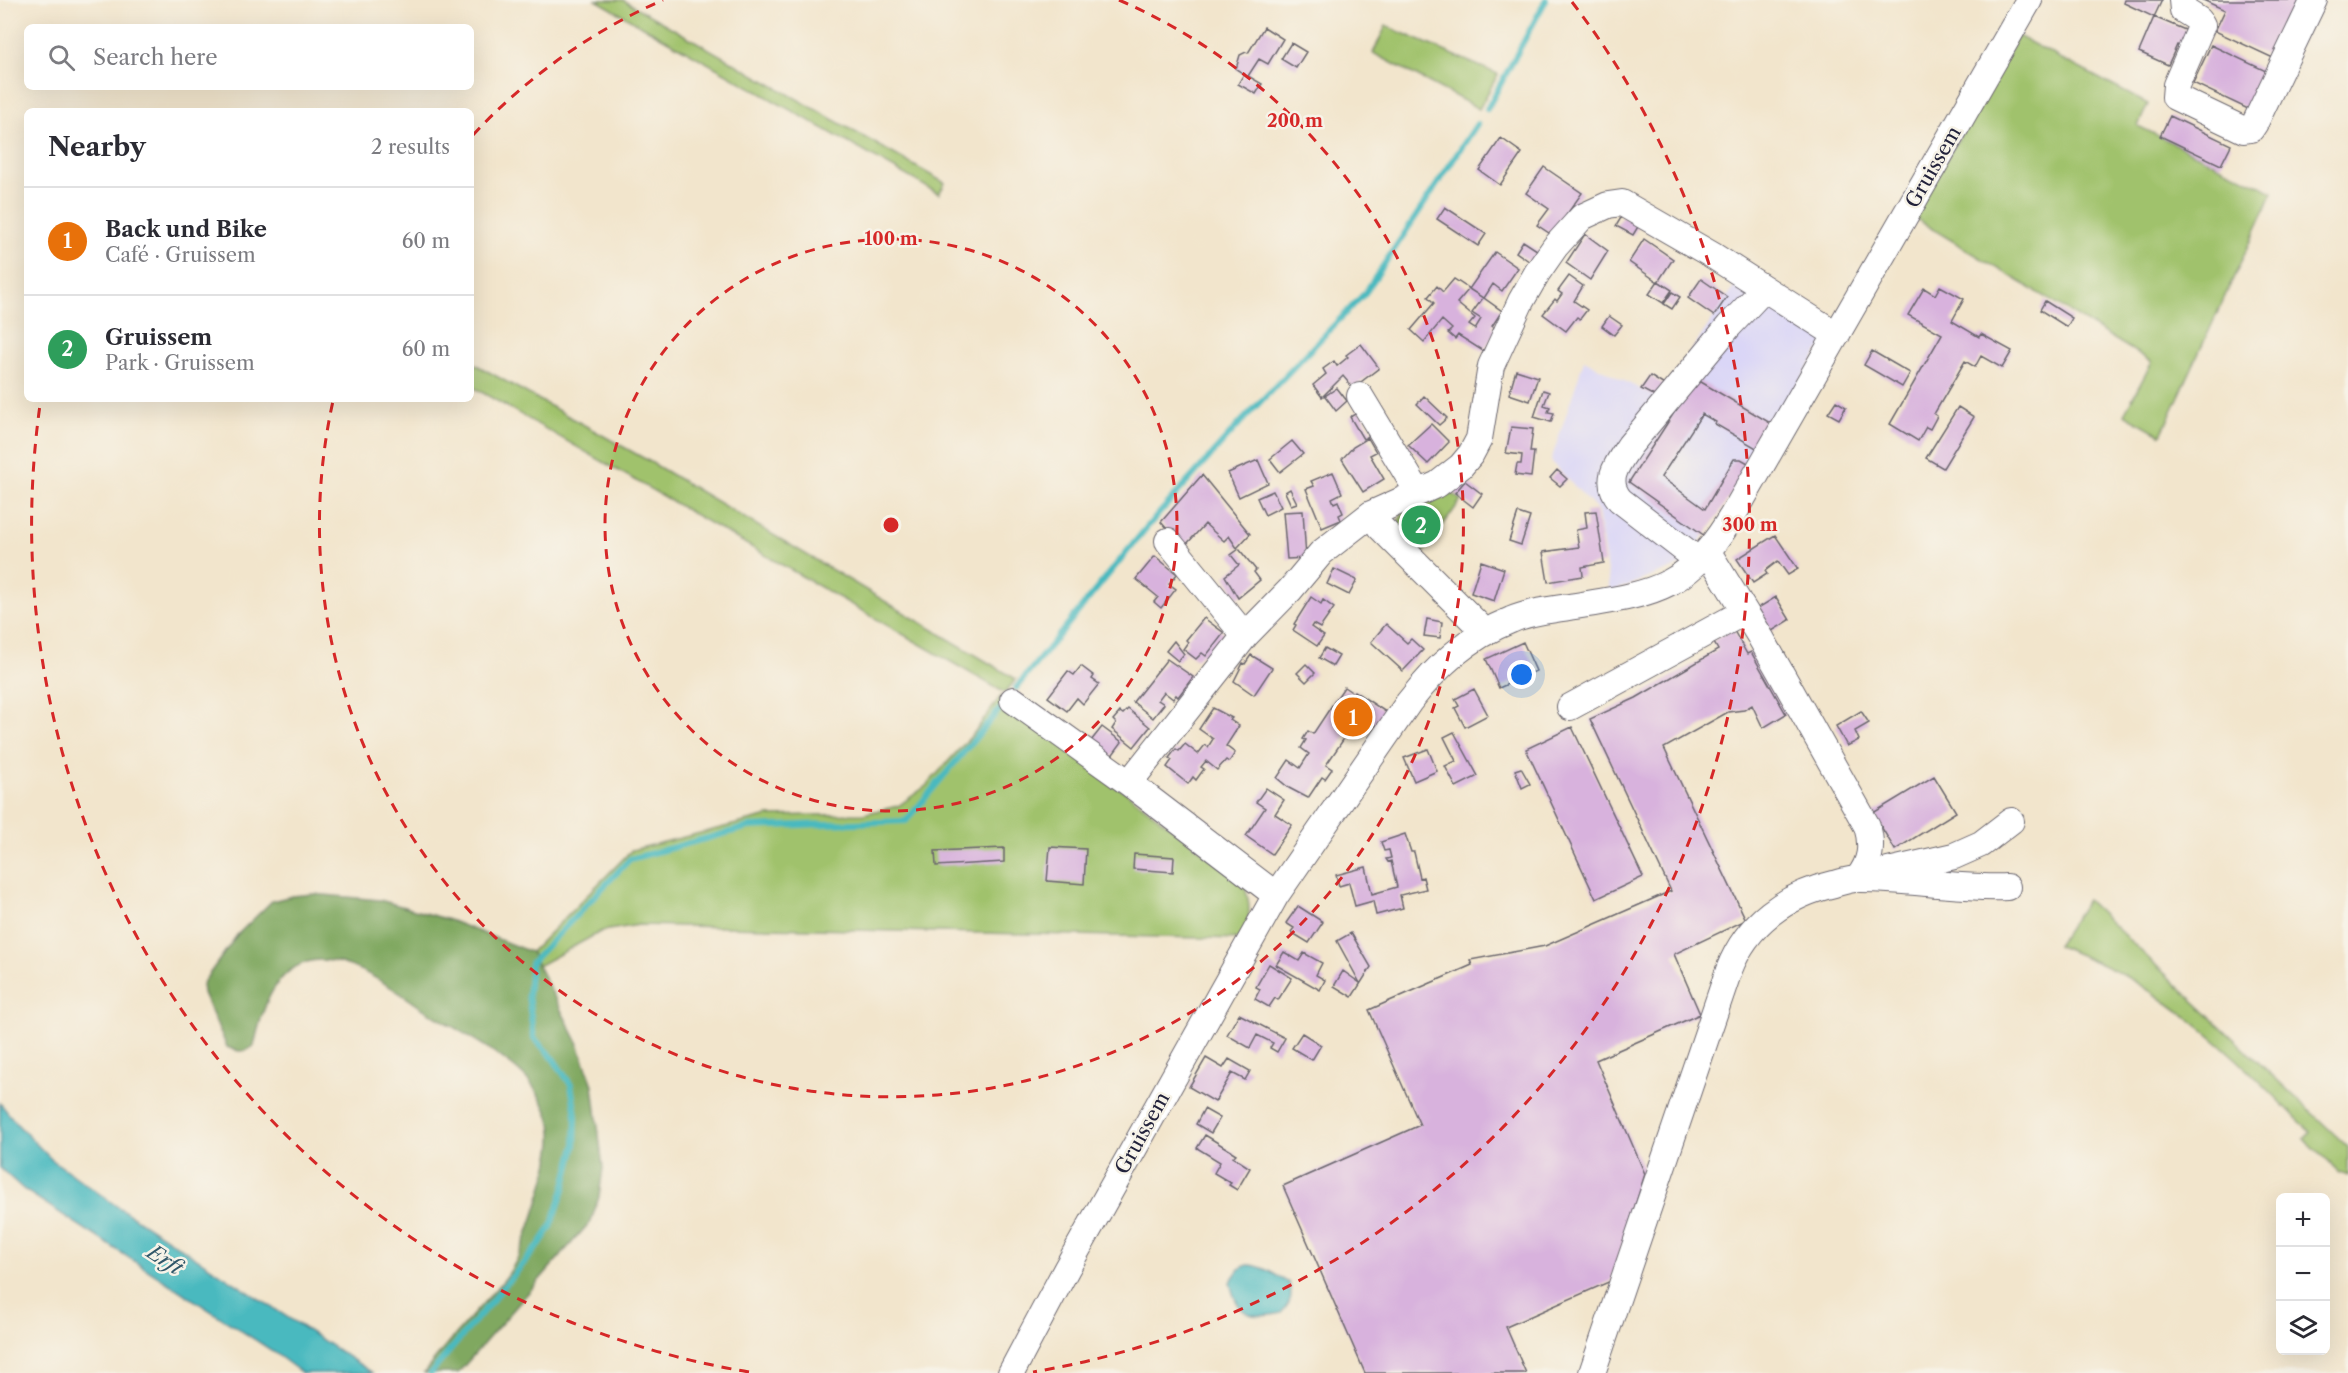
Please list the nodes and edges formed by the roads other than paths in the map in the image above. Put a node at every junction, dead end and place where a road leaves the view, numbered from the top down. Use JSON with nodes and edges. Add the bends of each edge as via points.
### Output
{"nodes":[{"id":1,"x":2029,"y":0,"type":"edge"},
{"id":2,"x":2182,"y":0,"type":"edge"},
{"id":3,"x":2314,"y":0,"type":"edge"},
{"id":4,"x":1764,"y":289,"type":"junction"},
{"id":5,"x":1837,"y":335,"type":"junction"},
{"id":6,"x":1360,"y":396,"type":"dead end"},
{"id":7,"x":1418,"y":492,"type":"junction"},
{"id":8,"x":1371,"y":514,"type":"junction"},
{"id":9,"x":1168,"y":541,"type":"dead end"},
{"id":10,"x":1704,"y":557,"type":"junction"},
{"id":11,"x":1744,"y":612,"type":"junction"},
{"id":12,"x":1485,"y":632,"type":"junction"},
{"id":13,"x":1245,"y":636,"type":"junction"},
{"id":14,"x":1013,"y":700,"type":"dead end"},
{"id":15,"x":1570,"y":707,"type":"dead end"},
{"id":16,"x":1129,"y":783,"type":"junction"},
{"id":17,"x":2011,"y":821,"type":"dead end"},
{"id":18,"x":1858,"y":878,"type":"junction"},
{"id":19,"x":2007,"y":887,"type":"dead end"},
{"id":20,"x":1276,"y":895,"type":"junction"},
{"id":21,"x":1011,"y":1373,"type":"edge"},
{"id":22,"x":1592,"y":1373,"type":"edge"}],
"edges":[{"from":1,"to":5,"type":"street","name":"Gruissem"},
{"from":2,"to":3,"type":"street","via":[[2183,10],[2202,25],[2176,84],[2175,97],[2244,130],[2255,123]]},
{"from":4,"to":5,"type":"street"},
{"from":4,"to":7,"type":"street","via":[[1622,202],[1589,213],[1555,247],[1521,301],[1491,366],[1483,423],[1471,454],[1451,476]]},
{"from":4,"to":10,"type":"street","via":[[1630,445],[1612,476],[1620,500]]},
{"from":5,"to":10,"type":"street","name":"Gruissem","via":[[1729,522]]},
{"from":6,"to":7,"type":"street"},
{"from":7,"to":8,"type":"street"},
{"from":8,"to":12,"type":"street"},
{"from":8,"to":13,"type":"street","via":[[1321,553]]},
{"from":9,"to":13,"type":"street"},
{"from":10,"to":11,"type":"street"},
{"from":10,"to":12,"type":"street","name":"Gruissem","via":[[1674,580],[1649,592],[1522,616]]},
{"from":11,"to":15,"type":"street"},
{"from":11,"to":18,"type":"street","via":[[1867,826],[1870,855]]},
{"from":12,"to":20,"type":"street","name":"Gruissem","via":[[1452,654],[1423,684]]},
{"from":13,"to":16,"type":"street"},
{"from":14,"to":16,"type":"street"},
{"from":16,"to":20,"type":"street"},
{"from":17,"to":18,"type":"street","via":[[1982,844],[1954,856]]},
{"from":18,"to":19,"type":"street"},
{"from":18,"to":22,"type":"street","via":[[1814,889],[1787,902],[1754,928],[1738,949]]},
{"from":20,"to":21,"type":"street","name":"Gruissem"}]}
